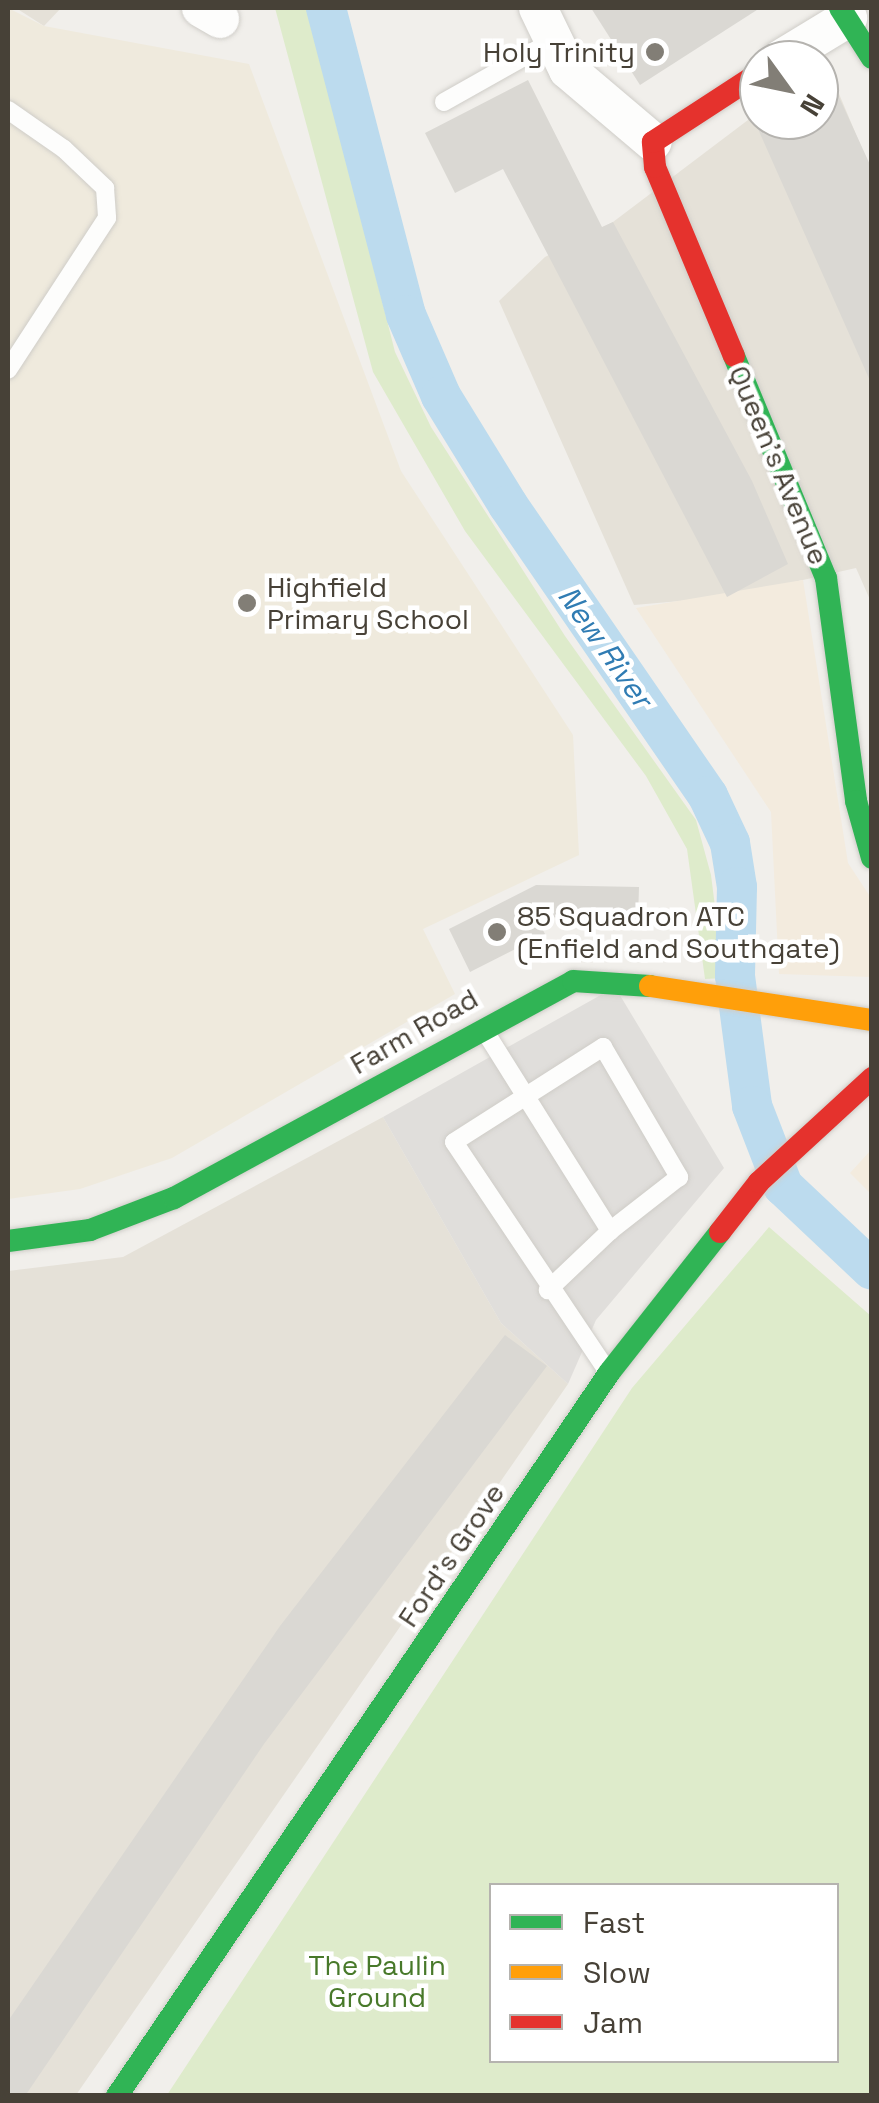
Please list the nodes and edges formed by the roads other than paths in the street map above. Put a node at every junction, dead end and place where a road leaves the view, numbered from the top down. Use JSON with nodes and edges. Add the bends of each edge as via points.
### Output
{"nodes":[{"id":1,"x":844,"y":13,"type":"edge"},
{"id":2,"x":546,"y":24,"type":"edge"},
{"id":3,"x":807,"y":40,"type":"edge"},
{"id":4,"x":872,"y":58,"type":"edge"},
{"id":5,"x":739,"y":83,"type":"edge"},
{"id":6,"x":444,"y":102,"type":"dead end"},
{"id":7,"x":8,"y":110,"type":"edge"},
{"id":8,"x":653,"y":142,"type":"junction"},
{"id":9,"x":8,"y":370,"type":"edge"},
{"id":10,"x":872,"y":858,"type":"edge"},
{"id":11,"x":872,"y":1020,"type":"edge"},
{"id":12,"x":482,"y":1028,"type":"junction"},
{"id":13,"x":872,"y":1078,"type":"edge"},
{"id":14,"x":524,"y":1094,"type":"junction"},
{"id":15,"x":610,"y":1231,"type":"junction"},
{"id":16,"x":8,"y":1241,"type":"edge"},
{"id":17,"x":548,"y":1290,"type":"junction"},
{"id":18,"x":610,"y":1373,"type":"junction"},
{"id":19,"x":117,"y":2096,"type":"edge"}],
"edges":[{"from":1,"to":3,"type":"street"},
{"from":1,"to":4,"type":"street"},
{"from":2,"to":6,"type":"lane"},
{"from":2,"to":8,"type":"street","via":[[568,70]]},
{"from":5,"to":8,"type":"street","via":[[694,107]]},
{"from":7,"to":9,"type":"lane","via":[[64,148],[105,188],[108,218]]},
{"from":8,"to":10,"type":"street","name":"Queen's Avenue","via":[[655,167],[826,578],[856,801]]},
{"from":11,"to":12,"type":"street","name":"Farm Road","via":[[573,982]]},
{"from":12,"to":14,"type":"lane"},
{"from":12,"to":16,"type":"street","name":"Farm Road","via":[[174,1198],[90,1230]]},
{"from":13,"to":18,"type":"street","name":"Ford's Grove","via":[[759,1182]]},
{"from":14,"to":15,"type":"lane"},
{"from":14,"to":15,"type":"lane","via":[[603,1048],[680,1177]]},
{"from":14,"to":17,"type":"lane","via":[[454,1142]]},
{"from":15,"to":17,"type":"lane"},
{"from":17,"to":18,"type":"lane"},
{"from":18,"to":19,"type":"street","name":"Ford's Grove"}]}
